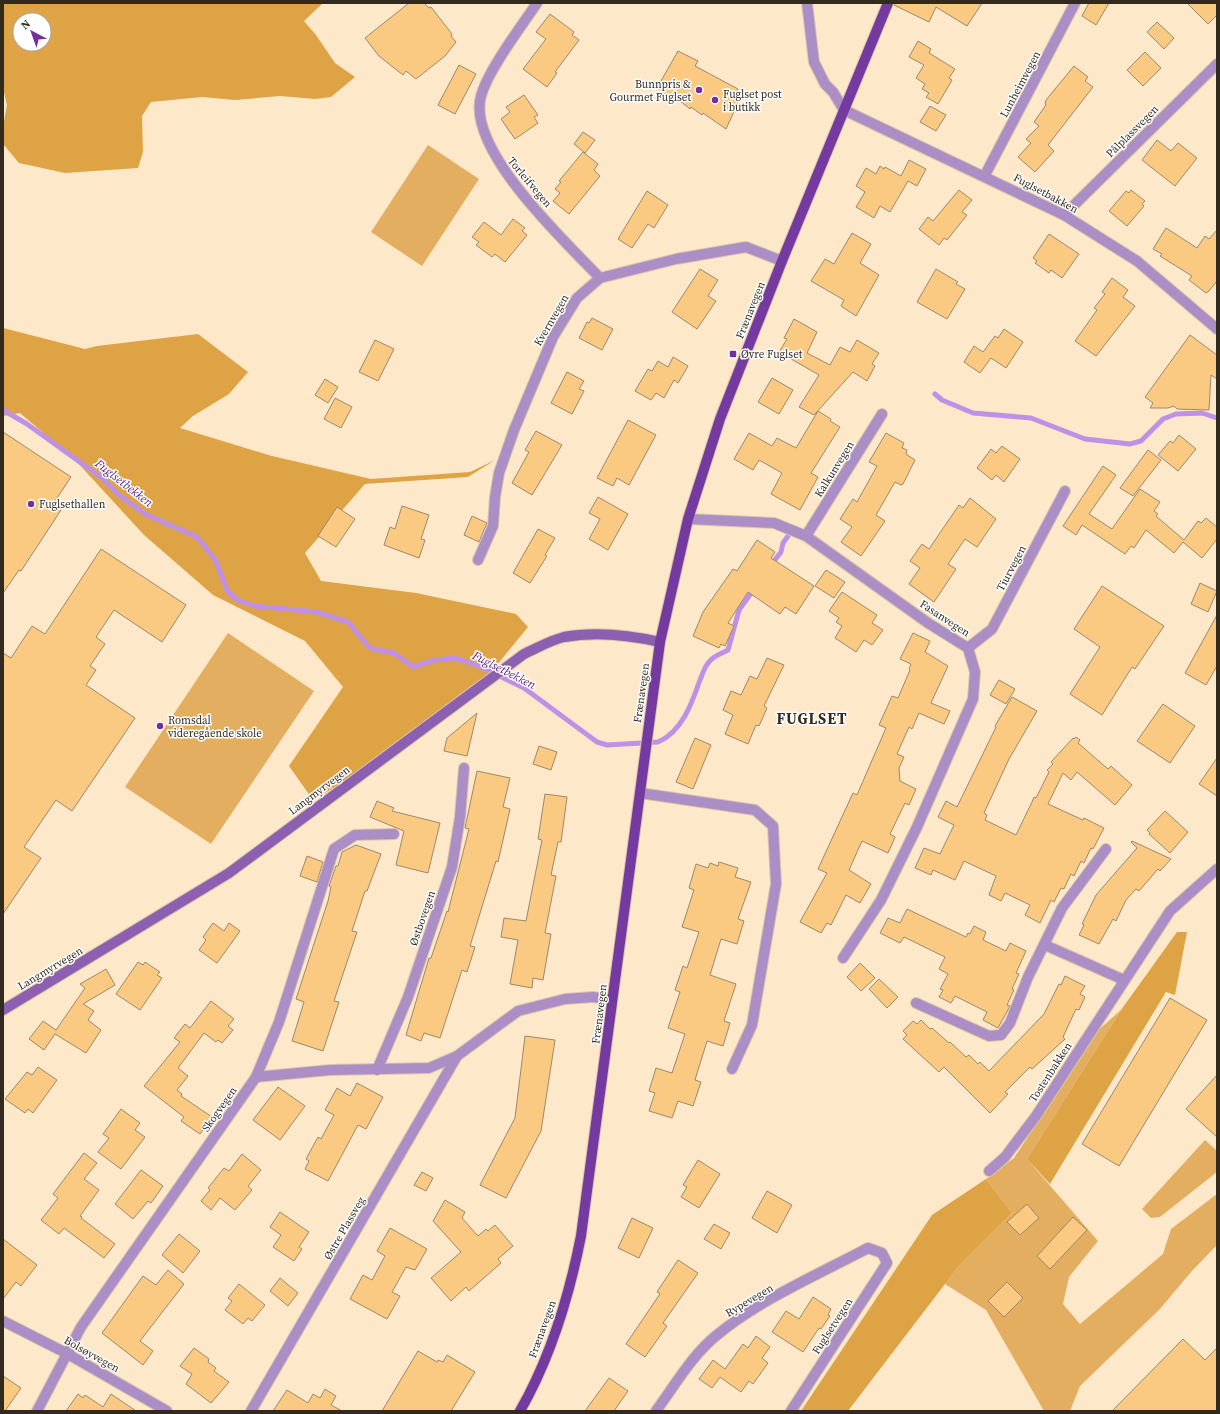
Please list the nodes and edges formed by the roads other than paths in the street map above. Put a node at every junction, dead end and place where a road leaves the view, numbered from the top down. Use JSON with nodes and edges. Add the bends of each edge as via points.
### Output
{"nodes":[{"id":1,"x":537,"y":3,"type":"edge"},
{"id":2,"x":808,"y":3,"type":"edge"},
{"id":3,"x":888,"y":3,"type":"edge"},
{"id":4,"x":1075,"y":3,"type":"edge"},
{"id":5,"x":1217,"y":64,"type":"edge"},
{"id":6,"x":844,"y":110,"type":"junction"},
{"id":7,"x":985,"y":175,"type":"junction"},
{"id":8,"x":1064,"y":215,"type":"junction"},
{"id":9,"x":782,"y":261,"type":"junction"},
{"id":10,"x":600,"y":278,"type":"junction"},
{"id":11,"x":1217,"y":329,"type":"edge"},
{"id":12,"x":882,"y":414,"type":"dead end"},
{"id":13,"x":1065,"y":491,"type":"dead end"},
{"id":14,"x":688,"y":519,"type":"junction"},
{"id":15,"x":806,"y":536,"type":"junction"},
{"id":16,"x":478,"y":560,"type":"dead end"},
{"id":17,"x":660,"y":642,"type":"junction"},
{"id":18,"x":968,"y":648,"type":"junction"},
{"id":19,"x":464,"y":768,"type":"dead end"},
{"id":20,"x":640,"y":793,"type":"junction"},
{"id":21,"x":394,"y":834,"type":"dead end"},
{"id":22,"x":1106,"y":849,"type":"dead end"},
{"id":23,"x":1217,"y":868,"type":"edge"},
{"id":24,"x":1046,"y":945,"type":"junction"},
{"id":25,"x":844,"y":958,"type":"dead end"},
{"id":26,"x":1124,"y":980,"type":"junction"},
{"id":27,"x":612,"y":1000,"type":"junction"},
{"id":28,"x":916,"y":1003,"type":"dead end"},
{"id":29,"x":3,"y":1010,"type":"edge"},
{"id":30,"x":457,"y":1056,"type":"junction"},
{"id":31,"x":732,"y":1069,"type":"dead end"},
{"id":32,"x":377,"y":1070,"type":"junction"},
{"id":33,"x":256,"y":1077,"type":"junction"},
{"id":34,"x":989,"y":1171,"type":"dead end"},
{"id":35,"x":882,"y":1253,"type":"joint"},
{"id":36,"x":3,"y":1321,"type":"edge"},
{"id":37,"x":66,"y":1353,"type":"junction"},
{"id":38,"x":37,"y":1411,"type":"edge"},
{"id":39,"x":167,"y":1411,"type":"edge"},
{"id":40,"x":251,"y":1411,"type":"edge"},
{"id":41,"x":520,"y":1411,"type":"edge"},
{"id":42,"x":656,"y":1411,"type":"edge"},
{"id":43,"x":791,"y":1411,"type":"edge"}],
"edges":[{"from":1,"to":10,"type":"street","name":"Torleifvegen","via":[[491,74],[481,96],[479,112],[485,135],[504,172]]},
{"from":2,"to":6,"type":"street","via":[[814,62],[825,84]]},
{"from":3,"to":6,"type":"main road","name":"Frænavegen"},
{"from":4,"to":7,"type":"street","name":"Lunheimvegen"},
{"from":5,"to":8,"type":"street","name":"Pålplassvegen"},
{"from":6,"to":7,"type":"street","name":"Fuglsetbakken"},
{"from":6,"to":9,"type":"main road","name":"Frænavegen"},
{"from":7,"to":8,"type":"street","name":"Fuglsetbakken"},
{"from":8,"to":11,"type":"street","name":"Fuglsetbakken","via":[[1137,261]]},
{"from":9,"to":10,"type":"street","name":"Kvernvegen","via":[[746,247],[676,259]]},
{"from":9,"to":14,"type":"main road","name":"Frænavegen","via":[[720,419]]},
{"from":10,"to":16,"type":"street","name":"Kvernvegen","via":[[577,298],[553,337],[529,391],[499,473],[493,526]]},
{"from":12,"to":15,"type":"street","name":"Kalkunvegen"},
{"from":13,"to":18,"type":"street","name":"Tiurvegen","via":[[992,629]]},
{"from":14,"to":15,"type":"street","name":"Fasanvegen","via":[[774,523]]},
{"from":14,"to":17,"type":"main road","name":"Frænavegen"},
{"from":15,"to":18,"type":"street","name":"Fasanvegen","via":[[928,623]]},
{"from":17,"to":20,"type":"main road","name":"Frænavegen"},
{"from":17,"to":29,"type":"main road","name":"Langmyrvegen","via":[[632,636],[602,634],[564,637],[524,654],[233,870]]},
{"from":18,"to":25,"type":"street","name":"Fasanvegen","via":[[975,672],[973,699],[901,860],[881,900]]},
{"from":19,"to":32,"type":"street","name":"Østbovegen","via":[[452,867],[408,997]]},
{"from":20,"to":27,"type":"main road","name":"Frænavegen"},
{"from":20,"to":31,"type":"street","via":[[755,810],[773,826],[775,892],[752,1025]]},
{"from":21,"to":33,"type":"street","name":"Skogvegen","via":[[355,835],[334,849],[279,1022]]},
{"from":22,"to":24,"type":"street","via":[[1062,908]]},
{"from":23,"to":26,"type":"street","name":"Tostenbakken","via":[[1170,911]]},
{"from":24,"to":26,"type":"street"},
{"from":24,"to":28,"type":"street","via":[[1028,977],[1010,1023],[1001,1035],[990,1036],[978,1032]]},
{"from":26,"to":34,"type":"street","name":"Tostenbakken","via":[[1036,1116],[1005,1157]]},
{"from":27,"to":30,"type":"street","via":[[593,997],[566,999],[518,1011]]},
{"from":27,"to":41,"type":"main road","name":"Frænavegen","via":[[587,1199],[574,1272],[552,1343]]},
{"from":30,"to":32,"type":"street","via":[[429,1068]]},
{"from":30,"to":40,"type":"street","name":"Østre Plassveg"},
{"from":32,"to":33,"type":"street","via":[[330,1070]]},
{"from":33,"to":37,"type":"street","name":"Skogvegen","via":[[81,1327]]},
{"from":35,"to":42,"type":"street","name":"Rypevegen","via":[[868,1248],[737,1320],[716,1335],[699,1353]]},
{"from":35,"to":43,"type":"street","name":"Fuglsetvegen","via":[[887,1263]]},
{"from":36,"to":37,"type":"street","name":"Bolsøyvegen"},
{"from":37,"to":38,"type":"street","name":"Skogvegen"},
{"from":37,"to":39,"type":"street","name":"Bolsøyvegen"}]}
